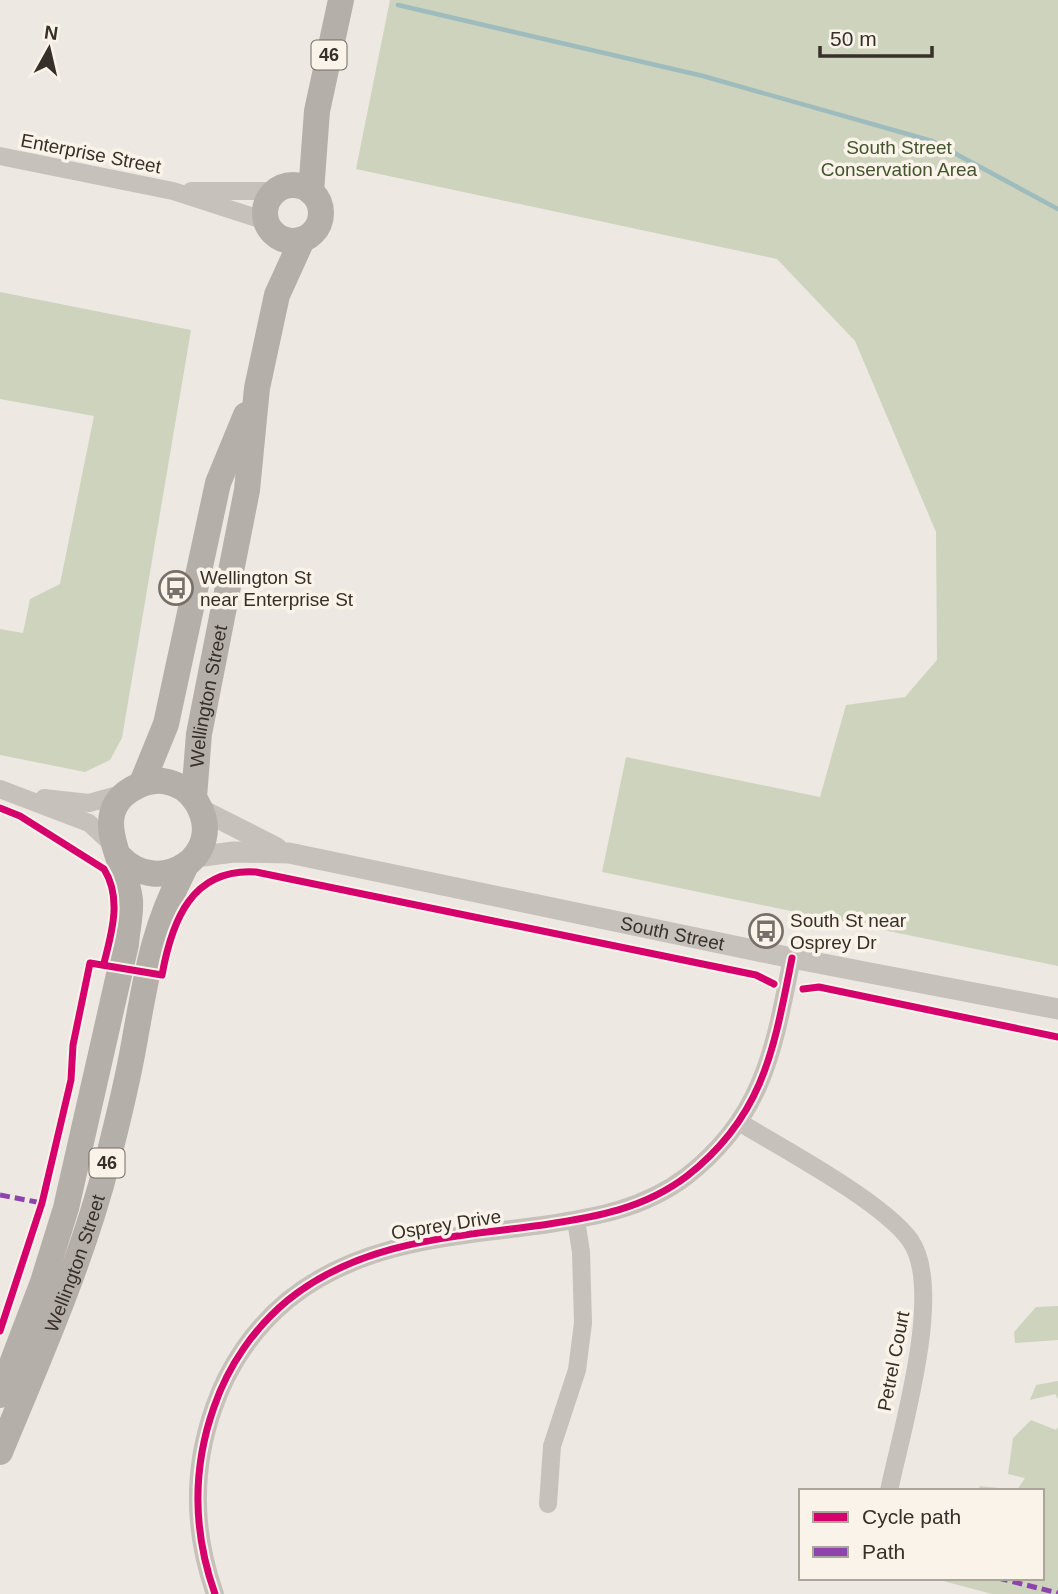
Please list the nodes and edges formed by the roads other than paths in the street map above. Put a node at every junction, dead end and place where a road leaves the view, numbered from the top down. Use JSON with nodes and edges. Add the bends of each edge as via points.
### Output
{"nodes":[{"id":1,"x":341,"y":0,"type":"edge"},
{"id":2,"x":317,"y":111,"type":"junction"},
{"id":3,"x":0,"y":156,"type":"edge"},
{"id":4,"x":280,"y":189,"type":"junction"},
{"id":5,"x":173,"y":191,"type":"junction"},
{"id":6,"x":312,"y":192,"type":"junction"},
{"id":7,"x":267,"y":225,"type":"junction"},
{"id":8,"x":302,"y":240,"type":"junction"},
{"id":9,"x":277,"y":295,"type":"junction"},
{"id":10,"x":257,"y":388,"type":"junction"},
{"id":11,"x":134,"y":788,"type":"junction"},
{"id":12,"x":0,"y":789,"type":"edge"},
{"id":13,"x":23,"y":796,"type":"junction"},
{"id":14,"x":198,"y":804,"type":"junction"},
{"id":15,"x":116,"y":851,"type":"junction"},
{"id":16,"x":289,"y":853,"type":"junction"},
{"id":17,"x":190,"y":862,"type":"junction"},
{"id":18,"x":792,"y":958,"type":"junction"},
{"id":19,"x":1058,"y":1009,"type":"edge"},
{"id":20,"x":739,"y":1122,"type":"junction"},
{"id":21,"x":576,"y":1220,"type":"junction"},
{"id":22,"x":0,"y":1395,"type":"edge"},
{"id":23,"x":0,"y":1452,"type":"edge"},
{"id":24,"x":889,"y":1489,"type":"edge"},
{"id":25,"x":548,"y":1504,"type":"dead end"},
{"id":26,"x":215,"y":1594,"type":"edge"}],
"edges":[{"from":1,"to":2,"type":"main road","number":"46"},
{"from":2,"to":4,"type":"main road","number":"46"},
{"from":2,"to":6,"type":"main road","number":"46"},
{"from":3,"to":5,"type":"street","name":"Enterprise Street"},
{"from":4,"to":5,"type":"street","name":"Enterprise Street"},
{"from":4,"to":6,"type":"main road","via":[[295,185]]},
{"from":4,"to":7,"type":"main road","number":"46","via":[[266,205]]},
{"from":5,"to":7,"type":"street","name":"Enterprise Street"},
{"from":6,"to":8,"type":"main road","number":"46","via":[[319,203],[320,221]]},
{"from":7,"to":8,"type":"main road","via":[[284,239]]},
{"from":7,"to":9,"type":"main road","name":"Wellington Street","number":"46"},
{"from":8,"to":9,"type":"main road","name":"Wellington Street","number":"46"},
{"from":9,"to":10,"type":"main road","name":"Wellington Street","number":"46"},
{"from":10,"to":11,"type":"main road","name":"Wellington Street","number":"46","via":[[218,483],[166,724]]},
{"from":10,"to":14,"type":"main road","name":"Wellington Street","number":"46","via":[[247,490],[199,734]]},
{"from":11,"to":13,"type":"street","via":[[89,803]]},
{"from":11,"to":14,"type":"main road","name":"Wellington Street","via":[[171,782]]},
{"from":11,"to":15,"type":"main road","name":"Wellington Street","number":"46","via":[[112,814],[110,830]]},
{"from":12,"to":13,"type":"street"},
{"from":13,"to":15,"type":"street","via":[[89,823]]},
{"from":14,"to":16,"type":"street","name":"South Street"},
{"from":14,"to":17,"type":"main road","name":"Wellington Street","number":"46","via":[[205,826],[203,843]]},
{"from":15,"to":17,"type":"main road","via":[[140,872],[153,875],[170,874]]},
{"from":15,"to":22,"type":"main road","name":"Wellington Street","number":"46","via":[[130,901],[107,1034],[62,1220]]},
{"from":16,"to":17,"type":"street","name":"South Street","via":[[234,852]]},
{"from":16,"to":18,"type":"street","name":"South Street"},
{"from":17,"to":23,"type":"main road","name":"Wellington Street","number":"46","via":[[163,909],[151,947],[106,1166],[66,1284]]},
{"from":18,"to":19,"type":"street","name":"South Street"},
{"from":18,"to":20,"type":"street","name":"Osprey Drive","via":[[774,1051]]},
{"from":20,"to":21,"type":"street","name":"Osprey Drive","via":[[687,1176],[650,1200]]},
{"from":20,"to":24,"type":"street","name":"Petrel Court","via":[[882,1211],[911,1241],[925,1277],[925,1316]]},
{"from":21,"to":25,"type":"street","via":[[583,1323],[577,1370],[552,1446]]},
{"from":21,"to":26,"type":"street","name":"Osprey Drive","via":[[391,1247],[312,1281],[274,1312],[241,1351],[219,1392],[204,1437],[197,1483],[198,1530]]}]}
